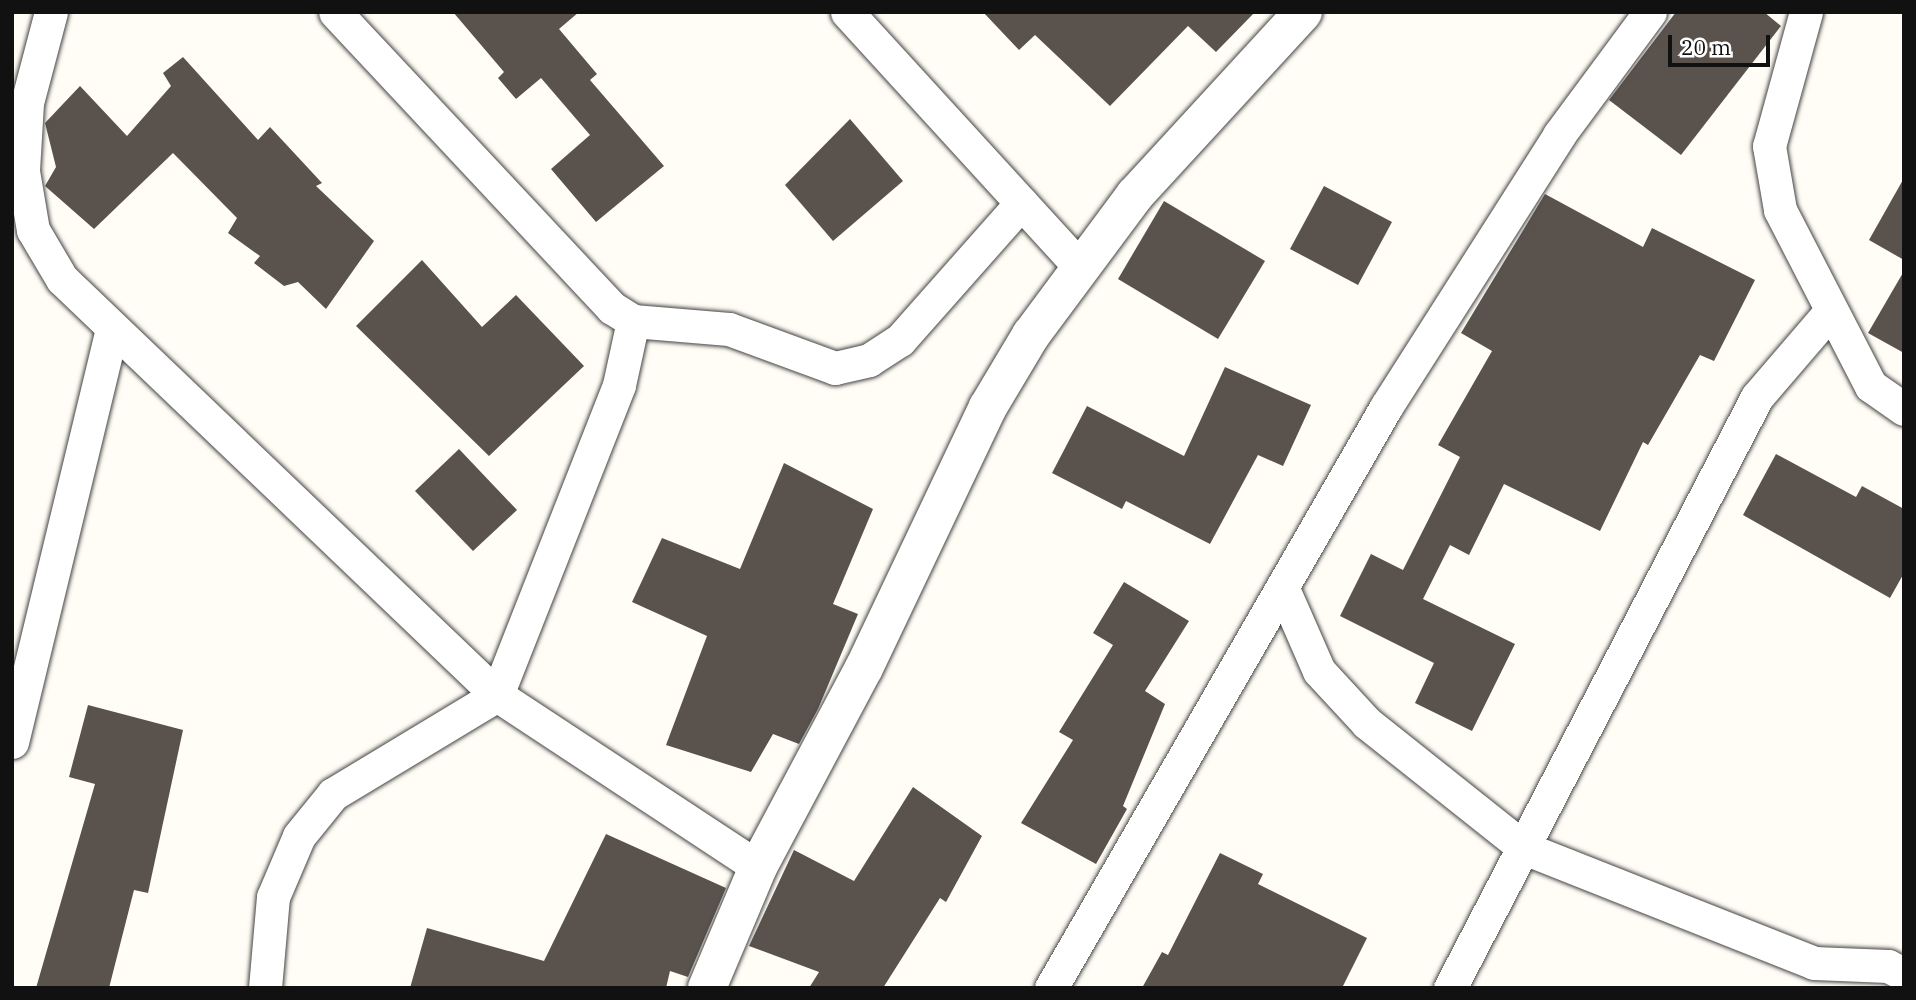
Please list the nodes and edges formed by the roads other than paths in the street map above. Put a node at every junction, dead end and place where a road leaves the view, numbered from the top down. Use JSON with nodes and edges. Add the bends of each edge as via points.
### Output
{"nodes":[{"id":1,"x":51,"y":12,"type":"edge"},
{"id":2,"x":335,"y":12,"type":"edge"},
{"id":3,"x":847,"y":12,"type":"edge"},
{"id":4,"x":1303,"y":12,"type":"edge"},
{"id":5,"x":1650,"y":12,"type":"edge"},
{"id":6,"x":1807,"y":12,"type":"edge"},
{"id":7,"x":20,"y":111,"type":"edge"},
{"id":8,"x":1021,"y":203,"type":"junction"},
{"id":9,"x":1079,"y":266,"type":"junction"},
{"id":10,"x":1829,"y":313,"type":"junction"},
{"id":11,"x":633,"y":321,"type":"junction"},
{"id":12,"x":111,"y":332,"type":"junction"},
{"id":13,"x":1904,"y":409,"type":"edge"},
{"id":14,"x":1284,"y":591,"type":"junction"},
{"id":15,"x":497,"y":695,"type":"junction"},
{"id":16,"x":12,"y":743,"type":"edge"},
{"id":17,"x":1524,"y":848,"type":"junction"},
{"id":18,"x":758,"y":867,"type":"junction"},
{"id":19,"x":1904,"y":974,"type":"edge"},
{"id":20,"x":1808,"y":975,"type":"edge"},
{"id":21,"x":265,"y":988,"type":"edge"},
{"id":22,"x":707,"y":988,"type":"edge"},
{"id":23,"x":1051,"y":988,"type":"edge"},
{"id":24,"x":1450,"y":988,"type":"edge"}],
"edges":[{"from":1,"to":7,"type":"street"},
{"from":2,"to":11,"type":"street","via":[[612,309]]},
{"from":3,"to":8,"type":"street"},
{"from":4,"to":9,"type":"street"},
{"from":5,"to":14,"type":"street","via":[[1559,135],[1400,384]]},
{"from":6,"to":10,"type":"street","via":[[1769,146],[1780,211]]},
{"from":7,"to":12,"type":"street","via":[[23,171],[33,230],[62,279]]},
{"from":8,"to":9,"type":"street"},
{"from":8,"to":11,"type":"street","via":[[900,340],[869,360],[835,368],[729,330]]},
{"from":9,"to":18,"type":"street","via":[[988,407],[864,668]]},
{"from":10,"to":13,"type":"street","via":[[1871,386]]},
{"from":10,"to":17,"type":"street","via":[[1757,397]]},
{"from":11,"to":15,"type":"street","via":[[620,385]]},
{"from":12,"to":15,"type":"street"},
{"from":12,"to":16,"type":"street"},
{"from":14,"to":17,"type":"street","via":[[1319,671],[1367,723]]},
{"from":14,"to":23,"type":"street"},
{"from":15,"to":18,"type":"street"},
{"from":15,"to":21,"type":"street","via":[[333,793],[299,836],[273,897]]},
{"from":17,"to":20,"type":"street"},
{"from":17,"to":24,"type":"street"},
{"from":18,"to":22,"type":"street"},
{"from":19,"to":20,"type":"street","via":[[1888,966]]}]}
